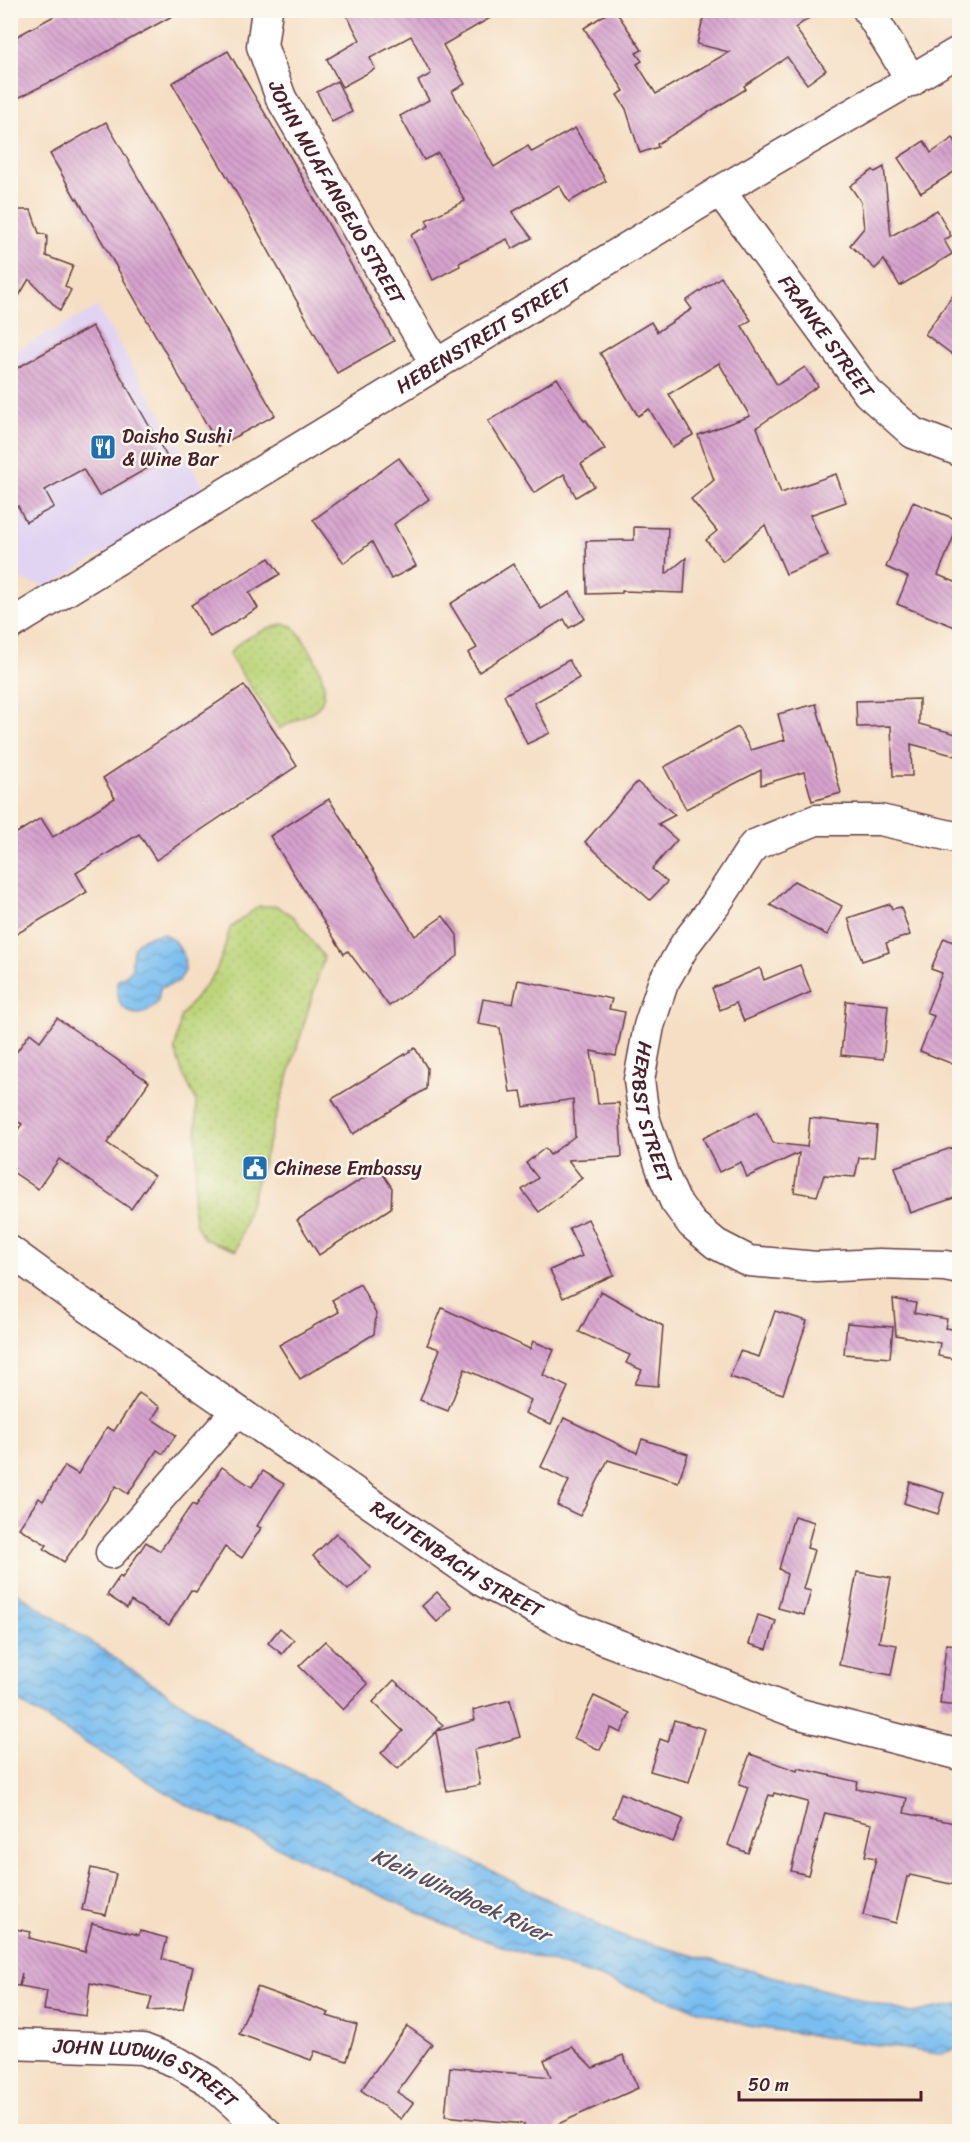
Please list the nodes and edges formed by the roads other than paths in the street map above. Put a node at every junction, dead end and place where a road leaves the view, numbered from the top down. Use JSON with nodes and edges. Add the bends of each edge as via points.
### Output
{"nodes":[{"id":1,"x":267,"y":10,"type":"edge"},
{"id":2,"x":868,"y":10,"type":"edge"},
{"id":3,"x":960,"y":51,"type":"edge"},
{"id":4,"x":912,"y":81,"type":"junction"},
{"id":5,"x":720,"y":190,"type":"junction"},
{"id":6,"x":436,"y":365,"type":"junction"},
{"id":7,"x":960,"y":451,"type":"edge"},
{"id":8,"x":10,"y":625,"type":"edge"},
{"id":9,"x":960,"y":838,"type":"edge"},
{"id":10,"x":10,"y":1251,"type":"edge"},
{"id":11,"x":960,"y":1269,"type":"edge"},
{"id":12,"x":237,"y":1411,"type":"junction"},
{"id":13,"x":111,"y":1553,"type":"dead end"},
{"id":14,"x":960,"y":1755,"type":"edge"},
{"id":15,"x":10,"y":2044,"type":"edge"},
{"id":16,"x":266,"y":2132,"type":"edge"}],
"edges":[{"from":1,"to":6,"type":"street","name":"JOHN MUAFANGEJO STREET","via":[[262,46],[281,98]]},
{"from":2,"to":4,"type":"street"},
{"from":3,"to":4,"type":"street","name":"HEBENSTREIT STREET"},
{"from":4,"to":5,"type":"street","name":"HEBENSTREIT STREET"},
{"from":5,"to":6,"type":"street","name":"HEBENSTREIT STREET"},
{"from":5,"to":7,"type":"street","name":"FRANKE STREET","via":[[867,393],[913,433]]},
{"from":6,"to":8,"type":"street","name":"HEBENSTREIT STREET"},
{"from":9,"to":11,"type":"street","name":"HERBST STREET","via":[[880,820],[816,820],[754,844],[663,983],[649,1026],[639,1080],[644,1117],[675,1201],[692,1224],[716,1244],[749,1261],[817,1268],[879,1264]]},
{"from":10,"to":12,"type":"street","name":"RAUTENBACH STREET"},
{"from":12,"to":13,"type":"street"},
{"from":12,"to":14,"type":"street","name":"RAUTENBACH STREET","via":[[484,1582],[574,1628],[800,1714]]},
{"from":15,"to":16,"type":"street","name":"JOHN LUDWIG STREET","via":[[143,2049],[179,2063],[209,2081]]}]}
